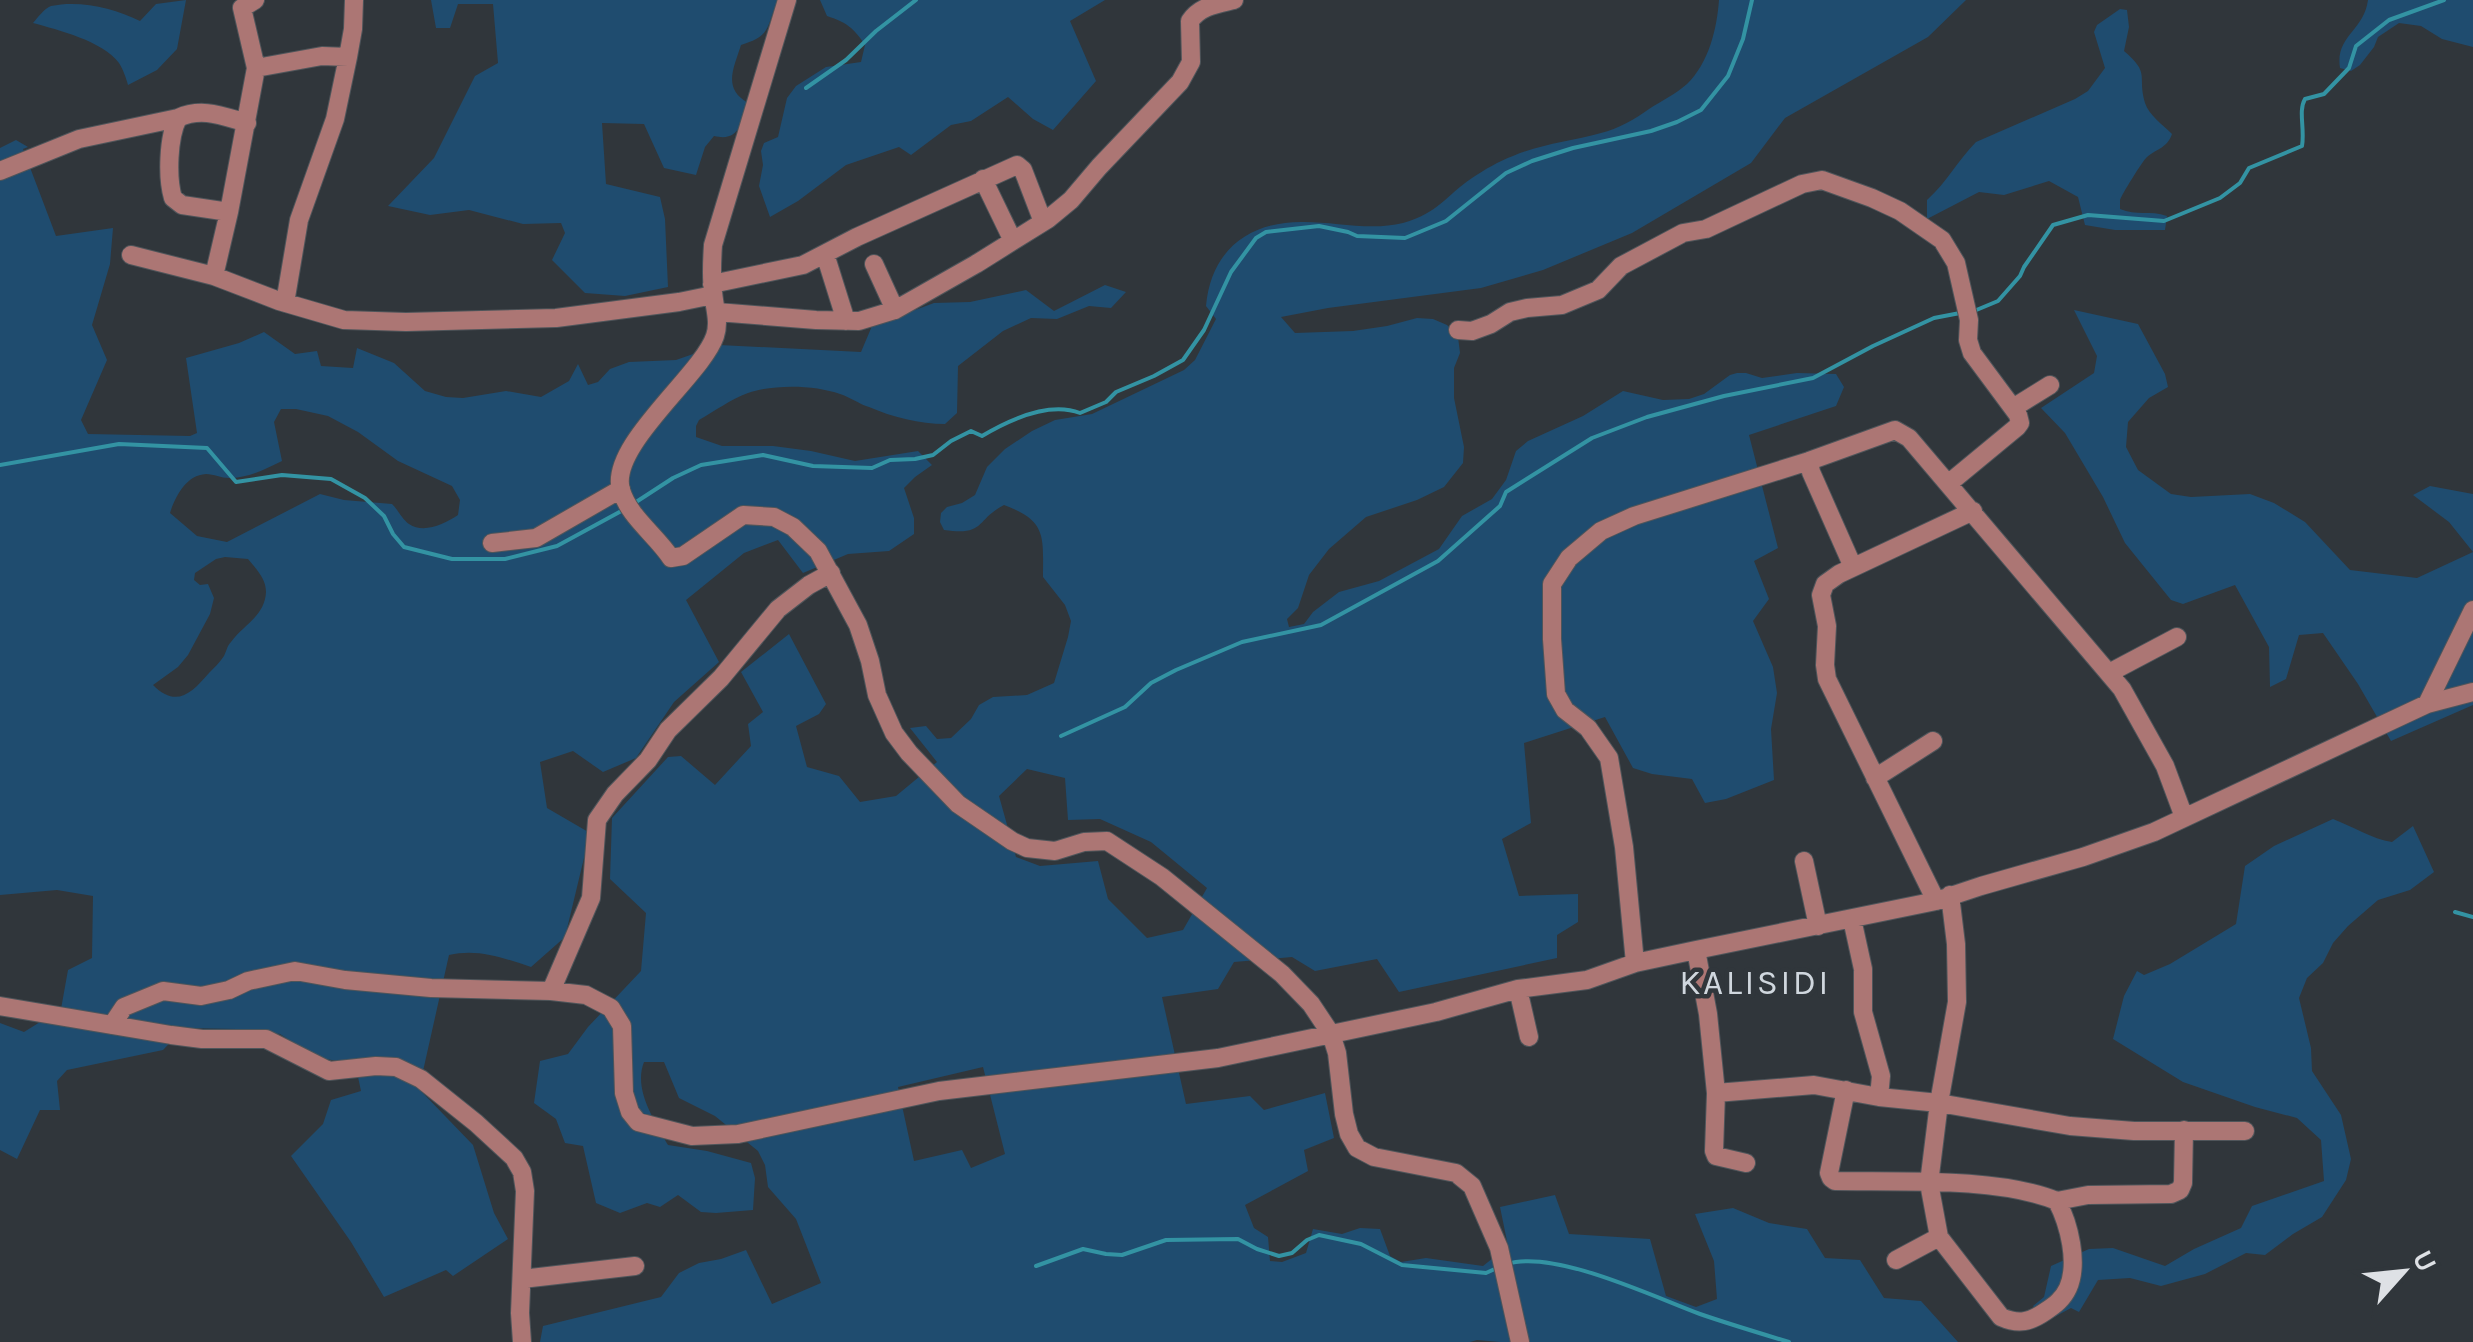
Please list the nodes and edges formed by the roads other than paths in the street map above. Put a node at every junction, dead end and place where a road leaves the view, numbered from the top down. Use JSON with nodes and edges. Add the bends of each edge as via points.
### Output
{"nodes":[{"id":1,"x":354,"y":0,"type":"edge"},
{"id":2,"x":787,"y":0,"type":"edge"},
{"id":3,"x":1234,"y":0,"type":"edge"},
{"id":4,"x":245,"y":2,"type":"edge"},
{"id":5,"x":348,"y":58,"type":"junction"},
{"id":6,"x":256,"y":68,"type":"junction"},
{"id":7,"x":178,"y":118,"type":"junction"},
{"id":8,"x":246,"y":123,"type":"junction"},
{"id":9,"x":0,"y":172,"type":"edge"},
{"id":10,"x":983,"y":179,"type":"junction"},
{"id":11,"x":229,"y":212,"type":"junction"},
{"id":12,"x":1043,"y":222,"type":"junction"},
{"id":13,"x":1013,"y":241,"type":"junction"},
{"id":14,"x":824,"y":254,"type":"junction"},
{"id":15,"x":130,"y":255,"type":"dead end"},
{"id":16,"x":874,"y":264,"type":"dead end"},
{"id":17,"x":214,"y":276,"type":"junction"},
{"id":18,"x":714,"y":297,"type":"junction"},
{"id":19,"x":285,"y":303,"type":"junction"},
{"id":20,"x":896,"y":310,"type":"junction"},
{"id":21,"x":846,"y":321,"type":"junction"},
{"id":22,"x":1458,"y":330,"type":"dead end"},
{"id":23,"x":2050,"y":386,"type":"dead end"},
{"id":24,"x":2013,"y":408,"type":"junction"},
{"id":25,"x":1809,"y":461,"type":"junction"},
{"id":26,"x":1948,"y":484,"type":"junction"},
{"id":27,"x":627,"y":501,"type":"junction"},
{"id":28,"x":1972,"y":511,"type":"junction"},
{"id":29,"x":492,"y":544,"type":"dead end"},
{"id":30,"x":1853,"y":566,"type":"junction"},
{"id":31,"x":831,"y":573,"type":"junction"},
{"id":32,"x":2473,"y":610,"type":"edge"},
{"id":33,"x":2177,"y":637,"type":"dead end"},
{"id":34,"x":2109,"y":673,"type":"junction"},
{"id":35,"x":2473,"y":692,"type":"edge"},
{"id":36,"x":2427,"y":704,"type":"junction"},
{"id":37,"x":1933,"y":741,"type":"dead end"},
{"id":38,"x":1875,"y":778,"type":"junction"},
{"id":39,"x":2184,"y":817,"type":"junction"},
{"id":40,"x":1804,"y":861,"type":"dead end"},
{"id":41,"x":1943,"y":898,"type":"junction"},
{"id":42,"x":1852,"y":919,"type":"junction"},
{"id":43,"x":1818,"y":926,"type":"junction"},
{"id":44,"x":1696,"y":950,"type":"junction"},
{"id":45,"x":1635,"y":963,"type":"junction"},
{"id":46,"x":1518,"y":989,"type":"junction"},
{"id":47,"x":551,"y":991,"type":"junction"},
{"id":48,"x":0,"y":1006,"type":"edge"},
{"id":49,"x":112,"y":1025,"type":"junction"},
{"id":50,"x":1331,"y":1034,"type":"junction"},
{"id":51,"x":1529,"y":1037,"type":"dead end"},
{"id":52,"x":1846,"y":1090,"type":"junction"},
{"id":53,"x":1716,"y":1093,"type":"junction"},
{"id":54,"x":1879,"y":1098,"type":"junction"},
{"id":55,"x":1939,"y":1102,"type":"junction"},
{"id":56,"x":2184,"y":1130,"type":"junction"},
{"id":57,"x":2245,"y":1131,"type":"dead end"},
{"id":58,"x":1746,"y":1163,"type":"dead end"},
{"id":59,"x":1929,"y":1182,"type":"junction"},
{"id":60,"x":2056,"y":1201,"type":"junction"},
{"id":61,"x":1939,"y":1237,"type":"junction"},
{"id":62,"x":1896,"y":1260,"type":"dead end"},
{"id":63,"x":635,"y":1266,"type":"dead end"},
{"id":64,"x":522,"y":1279,"type":"junction"},
{"id":65,"x":522,"y":1342,"type":"edge"},
{"id":66,"x":1520,"y":1342,"type":"edge"}],
"edges":[{"from":1,"to":5,"type":"street"},
{"from":2,"to":18,"type":"street","via":[[713,245]]},
{"from":3,"to":12,"type":"street","via":[[1193,16],[1191,62],[1180,82]]},
{"from":4,"to":6,"type":"street"},
{"from":5,"to":6,"type":"street"},
{"from":5,"to":19,"type":"street","via":[[299,220]]},
{"from":6,"to":8,"type":"street"},
{"from":7,"to":8,"type":"street","via":[[212,112]]},
{"from":7,"to":9,"type":"street","via":[[79,139]]},
{"from":7,"to":11,"type":"street","via":[[173,198]]},
{"from":8,"to":11,"type":"street"},
{"from":10,"to":12,"type":"street","via":[[1020,165]]},
{"from":10,"to":13,"type":"street"},
{"from":10,"to":14,"type":"street"},
{"from":11,"to":17,"type":"street"},
{"from":12,"to":13,"type":"street"},
{"from":13,"to":20,"type":"street"},
{"from":14,"to":18,"type":"street"},
{"from":14,"to":21,"type":"street"},
{"from":15,"to":17,"type":"street"},
{"from":16,"to":20,"type":"street"},
{"from":17,"to":19,"type":"street"},
{"from":18,"to":19,"type":"street","via":[[556,318],[406,322],[344,320]]},
{"from":18,"to":21,"type":"street"},
{"from":18,"to":27,"type":"street","via":[[714,341],[626,457],[620,476]]},
{"from":20,"to":21,"type":"street"},
{"from":22,"to":24,"type":"street","via":[[1598,290],[1621,266],[1682,234],[1814,180],[1900,211],[1942,240],[1956,263],[1974,358]]},
{"from":23,"to":24,"type":"street"},
{"from":24,"to":26,"type":"street","via":[[2017,427]]},
{"from":25,"to":26,"type":"street","via":[[1895,430]]},
{"from":25,"to":30,"type":"street"},
{"from":25,"to":45,"type":"street","via":[[1634,516],[1569,558],[1552,584],[1556,694],[1609,758]]},
{"from":26,"to":28,"type":"street"},
{"from":27,"to":29,"type":"street","via":[[536,538]]},
{"from":27,"to":31,"type":"street","via":[[671,558],[743,515],[762,514],[804,535]]},
{"from":28,"to":30,"type":"street"},
{"from":28,"to":34,"type":"street"},
{"from":30,"to":38,"type":"street","via":[[1822,588],[1825,674]]},
{"from":31,"to":47,"type":"street","via":[[778,610],[597,820],[590,898]]},
{"from":31,"to":50,"type":"street","via":[[864,640],[888,721],[958,804],[1027,848],[1055,850],[1095,840],[1118,847],[1282,974]]},
{"from":32,"to":36,"type":"street"},
{"from":33,"to":34,"type":"street"},
{"from":34,"to":39,"type":"street","via":[[2156,750]]},
{"from":35,"to":36,"type":"street"},
{"from":36,"to":39,"type":"street"},
{"from":37,"to":38,"type":"street"},
{"from":38,"to":41,"type":"street"},
{"from":39,"to":41,"type":"street"},
{"from":40,"to":43,"type":"street"},
{"from":41,"to":42,"type":"street"},
{"from":41,"to":55,"type":"street","via":[[1956,944],[1957,1002]]},
{"from":42,"to":43,"type":"street"},
{"from":42,"to":54,"type":"street","via":[[1863,969],[1863,1012],[1881,1076]]},
{"from":43,"to":44,"type":"street"},
{"from":44,"to":45,"type":"street"},
{"from":44,"to":53,"type":"street"},
{"from":45,"to":46,"type":"street","via":[[1587,980]]},
{"from":46,"to":50,"type":"street"},
{"from":46,"to":51,"type":"street"},
{"from":47,"to":49,"type":"street","via":[[431,988],[295,971],[201,996],[163,992],[124,1007]]},
{"from":47,"to":50,"type":"street","via":[[611,1008],[622,1026],[630,1112],[638,1122],[692,1136],[738,1134],[940,1091],[1218,1058]]},
{"from":48,"to":49,"type":"street"},
{"from":49,"to":64,"type":"street","via":[[202,1039],[266,1039],[329,1071],[396,1067],[422,1079],[476,1122],[522,1172]]},
{"from":50,"to":66,"type":"street","via":[[1356,1148],[1463,1176],[1475,1193],[1499,1248]]},
{"from":52,"to":53,"type":"street"},
{"from":52,"to":54,"type":"street"},
{"from":52,"to":59,"type":"street","via":[[1831,1178]]},
{"from":53,"to":58,"type":"street","via":[[1714,1152]]},
{"from":54,"to":55,"type":"street"},
{"from":55,"to":56,"type":"street","via":[[2070,1126]]},
{"from":55,"to":59,"type":"street"},
{"from":56,"to":57,"type":"street"},
{"from":56,"to":60,"type":"street","via":[[2180,1190]]},
{"from":59,"to":60,"type":"street","via":[[2003,1187]]},
{"from":59,"to":61,"type":"street"},
{"from":60,"to":61,"type":"street","via":[[2072,1272],[2058,1303],[2034,1320],[2001,1317]]},
{"from":61,"to":62,"type":"street"},
{"from":63,"to":64,"type":"street"},
{"from":64,"to":65,"type":"street"}]}
